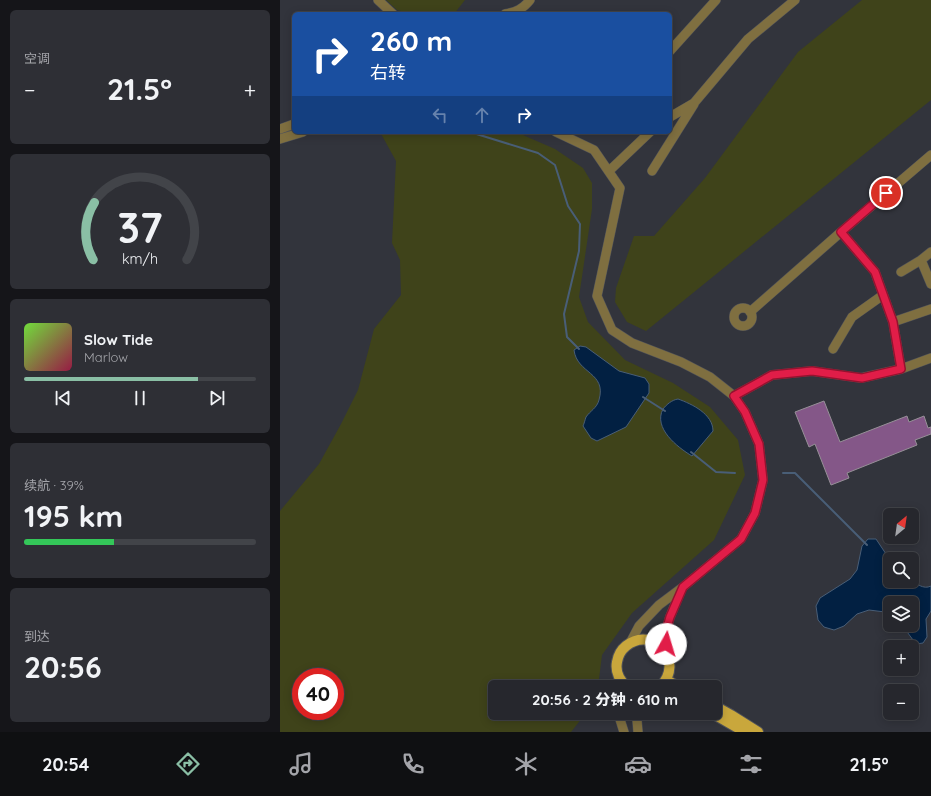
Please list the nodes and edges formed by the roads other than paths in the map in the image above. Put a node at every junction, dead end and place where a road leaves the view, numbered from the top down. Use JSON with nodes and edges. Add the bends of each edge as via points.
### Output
{"nodes":[{"id":1,"x":378,"y":0,"type":"edge"},
{"id":2,"x":530,"y":0,"type":"edge"},
{"id":3,"x":716,"y":0,"type":"edge"},
{"id":4,"x":795,"y":0,"type":"edge"},
{"id":5,"x":391,"y":12,"type":"edge"},
{"id":6,"x":516,"y":12,"type":"edge"},
{"id":7,"x":672,"y":49,"type":"edge"},
{"id":8,"x":694,"y":103,"type":"junction"},
{"id":9,"x":672,"y":116,"type":"edge"},
{"id":10,"x":292,"y":125,"type":"edge"},
{"id":11,"x":280,"y":128,"type":"edge"},
{"id":12,"x":296,"y":134,"type":"edge"},
{"id":13,"x":560,"y":134,"type":"edge"},
{"id":14,"x":648,"y":134,"type":"edge"},
{"id":15,"x":280,"y":139,"type":"edge"},
{"id":16,"x":931,"y":155,"type":"edge"},
{"id":17,"x":609,"y":171,"type":"junction"},
{"id":18,"x":652,"y":171,"type":"dead end"},
{"id":19,"x":841,"y":232,"type":"junction"},
{"id":20,"x":931,"y":252,"type":"edge"},
{"id":21,"x":922,"y":260,"type":"junction"},
{"id":22,"x":901,"y":272,"type":"dead end"},
{"id":23,"x":931,"y":284,"type":"edge"},
{"id":24,"x":883,"y":295,"type":"junction"},
{"id":25,"x":931,"y":309,"type":"edge"},
{"id":26,"x":750,"y":312,"type":"dead end"},
{"id":27,"x":893,"y":322,"type":"junction"},
{"id":28,"x":833,"y":349,"type":"dead end"},
{"id":29,"x":931,"y":358,"type":"edge"},
{"id":30,"x":901,"y":369,"type":"junction"},
{"id":31,"x":734,"y":396,"type":"junction"},
{"id":32,"x":683,"y":587,"type":"junction"},
{"id":33,"x":630,"y":643,"type":"junction"},
{"id":34,"x":666,"y":653,"type":"junction"},
{"id":35,"x":618,"y":680,"type":"edge"},
{"id":36,"x":664,"y":680,"type":"edge"},
{"id":37,"x":722,"y":710,"type":"edge"},
{"id":38,"x":722,"y":719,"type":"edge"},
{"id":39,"x":620,"y":720,"type":"edge"},
{"id":40,"x":637,"y":720,"type":"edge"},
{"id":41,"x":624,"y":732,"type":"edge"},
{"id":42,"x":638,"y":732,"type":"edge"},
{"id":43,"x":744,"y":732,"type":"edge"},
{"id":44,"x":758,"y":732,"type":"edge"}],
"edges":[{"from":1,"to":5,"type":"street"},
{"from":2,"to":6,"type":"street"},
{"from":3,"to":7,"type":"street"},
{"from":4,"to":8,"type":"street","via":[[748,39]]},
{"from":8,"to":9,"type":"street"},
{"from":8,"to":18,"type":"street"},
{"from":10,"to":11,"type":"street"},
{"from":12,"to":15,"type":"street"},
{"from":13,"to":17,"type":"street","via":[[594,150]]},
{"from":14,"to":17,"type":"street"},
{"from":16,"to":19,"type":"street"},
{"from":17,"to":31,"type":"street","via":[[620,188],[598,296],[612,330],[632,343],[682,362],[710,377]]},
{"from":19,"to":24,"type":"street","via":[[875,272]]},
{"from":19,"to":26,"type":"street"},
{"from":20,"to":21,"type":"street"},
{"from":21,"to":22,"type":"street"},
{"from":21,"to":23,"type":"street"},
{"from":24,"to":27,"type":"street"},
{"from":24,"to":28,"type":"street","via":[[852,317]]},
{"from":25,"to":27,"type":"street"},
{"from":27,"to":30,"type":"street"},
{"from":29,"to":30,"type":"street"},
{"from":30,"to":31,"type":"street","via":[[862,378],[812,371],[772,375]]},
{"from":31,"to":32,"type":"street","via":[[745,412],[759,444],[763,480],[755,513],[741,539]]},
{"from":32,"to":33,"type":"street","via":[[659,605],[638,626]]},
{"from":32,"to":34,"type":"street","via":[[665,634]]},
{"from":33,"to":34,"type":"main road","via":[[646,640],[657,644]]},
{"from":33,"to":35,"type":"main road","via":[[619,655]]},
{"from":34,"to":36,"type":"main road","via":[[670,667]]},
{"from":37,"to":44,"type":"main road"},
{"from":38,"to":43,"type":"main road"},
{"from":39,"to":41,"type":"street"},
{"from":40,"to":42,"type":"street"}]}
